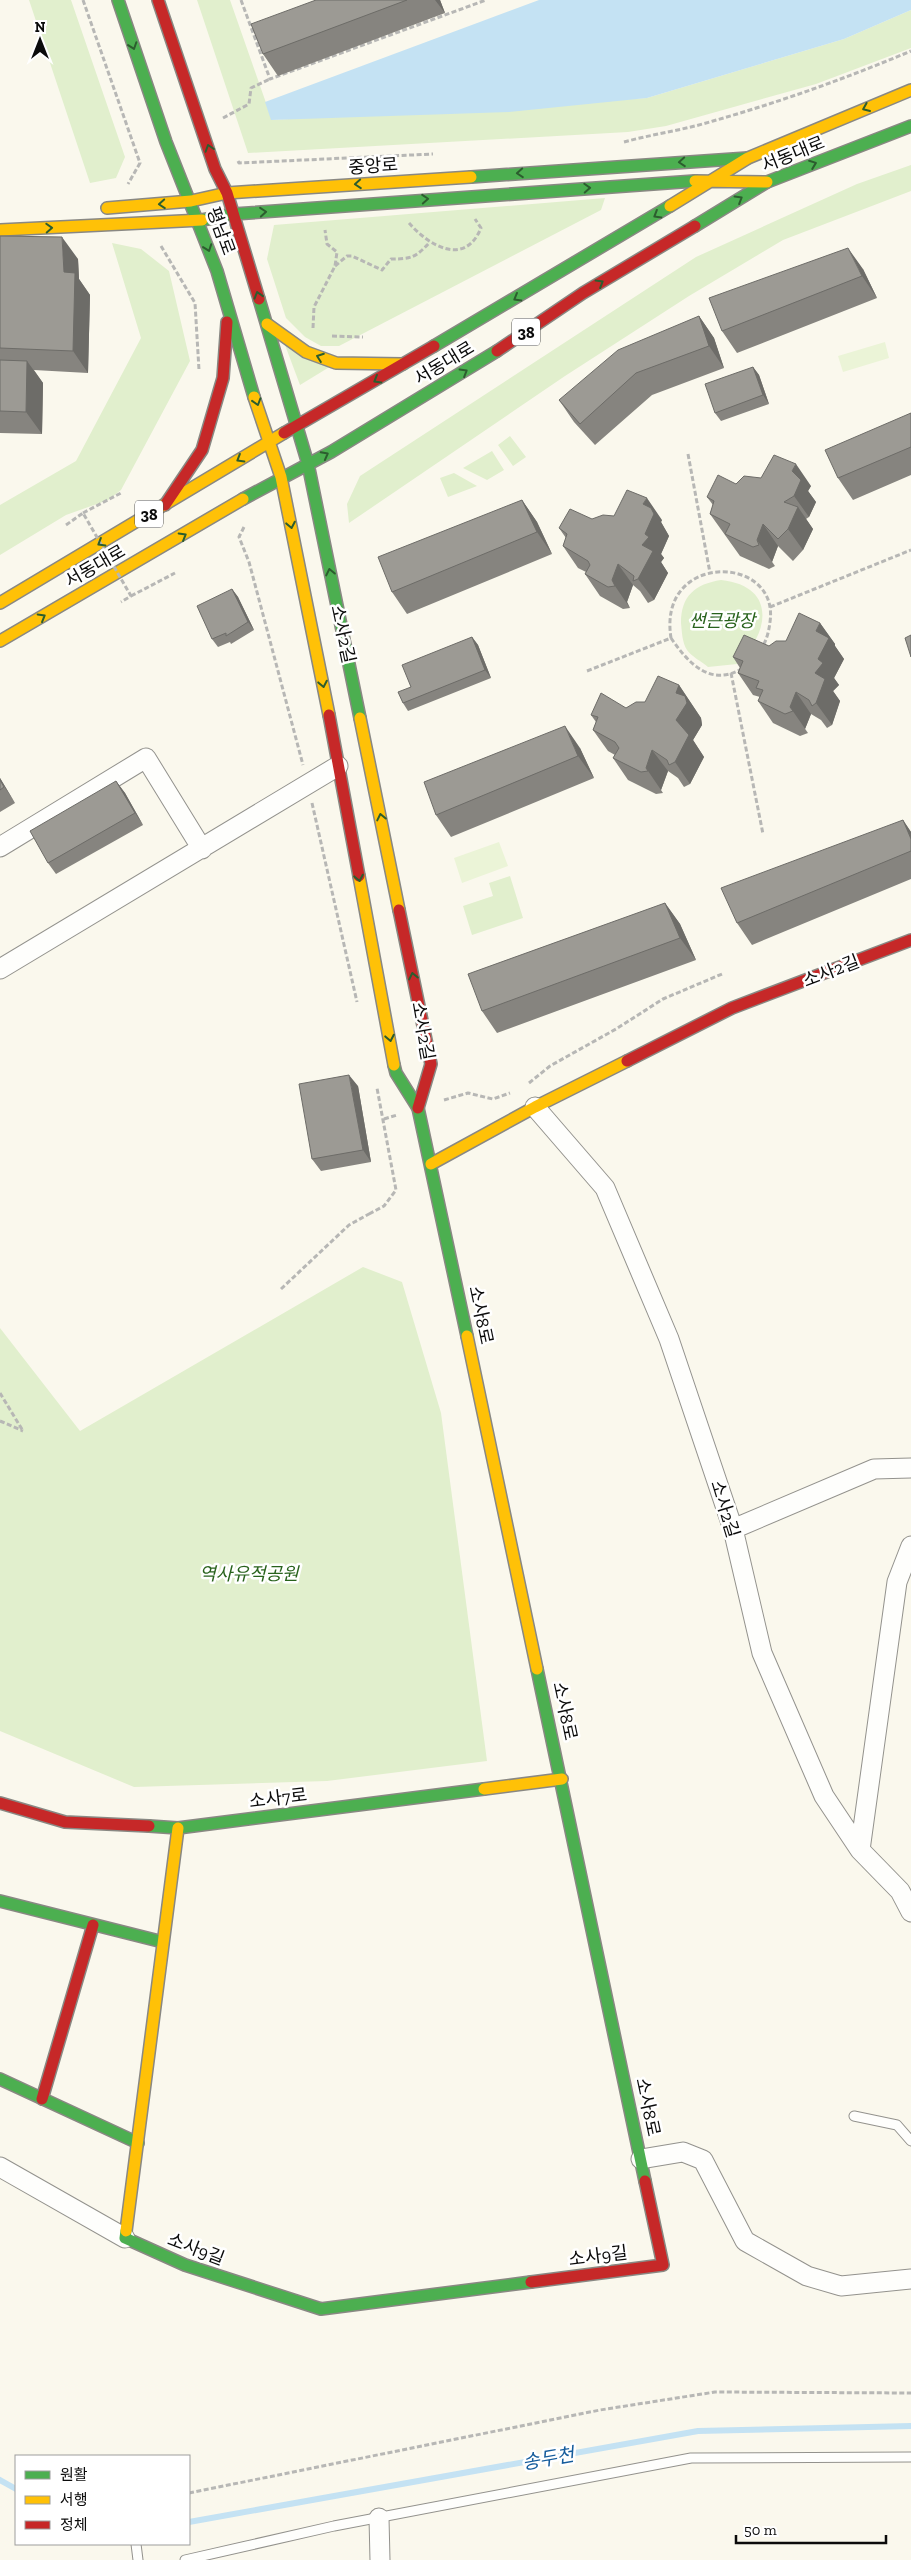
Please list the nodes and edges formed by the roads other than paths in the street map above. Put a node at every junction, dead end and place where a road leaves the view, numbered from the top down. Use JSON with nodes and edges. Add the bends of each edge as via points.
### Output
{"nodes":[{"id":1,"x":118,"y":0,"type":"edge"},
{"id":2,"x":158,"y":0,"type":"edge"},
{"id":3,"x":911,"y":90,"type":"edge"},
{"id":4,"x":911,"y":126,"type":"edge"},
{"id":5,"x":748,"y":158,"type":"junction"},
{"id":6,"x":714,"y":180,"type":"junction"},
{"id":7,"x":767,"y":182,"type":"junction"},
{"id":8,"x":228,"y":193,"type":"junction"},
{"id":9,"x":191,"y":201,"type":"junction"},
{"id":10,"x":96,"y":209,"type":"dead end"},
{"id":11,"x":234,"y":214,"type":"junction"},
{"id":12,"x":198,"y":221,"type":"junction"},
{"id":13,"x":0,"y":230,"type":"edge"},
{"id":14,"x":228,"y":309,"type":"junction"},
{"id":15,"x":267,"y":324,"type":"junction"},
{"id":16,"x":403,"y":364,"type":"junction"},
{"id":17,"x":297,"y":426,"type":"junction"},
{"id":18,"x":268,"y":443,"type":"junction"},
{"id":19,"x":308,"y":464,"type":"junction"},
{"id":20,"x":281,"y":477,"type":"junction"},
{"id":21,"x":165,"y":504,"type":"junction"},
{"id":22,"x":0,"y":603,"type":"edge"},
{"id":23,"x":0,"y":641,"type":"edge"},
{"id":24,"x":338,"y":766,"type":"junction"},
{"id":25,"x":0,"y":847,"type":"edge"},
{"id":26,"x":202,"y":849,"type":"junction"},
{"id":27,"x":911,"y":940,"type":"edge"},
{"id":28,"x":0,"y":969,"type":"edge"},
{"id":29,"x":535,"y":1107,"type":"junction"},
{"id":30,"x":418,"y":1108,"type":"junction"},
{"id":31,"x":431,"y":1164,"type":"junction"},
{"id":32,"x":911,"y":1468,"type":"edge"},
{"id":33,"x":733,"y":1529,"type":"junction"},
{"id":34,"x":911,"y":1546,"type":"edge"},
{"id":35,"x":562,"y":1779,"type":"junction"},
{"id":36,"x":0,"y":1803,"type":"edge"},
{"id":37,"x":178,"y":1828,"type":"junction"},
{"id":38,"x":860,"y":1850,"type":"junction"},
{"id":39,"x":0,"y":1901,"type":"edge"},
{"id":40,"x":911,"y":1912,"type":"edge"},
{"id":41,"x":93,"y":1925,"type":"junction"},
{"id":42,"x":164,"y":1942,"type":"junction"},
{"id":43,"x":0,"y":2079,"type":"edge"},
{"id":44,"x":42,"y":2098,"type":"junction"},
{"id":45,"x":854,"y":2116,"type":"dead end"},
{"id":46,"x":911,"y":2141,"type":"edge"},
{"id":47,"x":138,"y":2143,"type":"junction"},
{"id":48,"x":641,"y":2159,"type":"junction"},
{"id":49,"x":0,"y":2167,"type":"edge"},
{"id":50,"x":125,"y":2238,"type":"junction"},
{"id":51,"x":663,"y":2265,"type":"joint"},
{"id":52,"x":911,"y":2279,"type":"edge"},
{"id":53,"x":911,"y":2457,"type":"edge"},
{"id":54,"x":379,"y":2518,"type":"junction"},
{"id":55,"x":136,"y":2545,"type":"edge"},
{"id":56,"x":138,"y":2558,"type":"edge"},
{"id":57,"x":185,"y":2560,"type":"edge"},
{"id":58,"x":380,"y":2560,"type":"edge"}],
"edges":[{"from":1,"to":9,"type":"street","name":"평남로","one_way":true,"via":[[166,142]]},
{"from":8,"to":2,"type":"street","name":"평남로","one_way":true,"via":[[216,168]]},
{"from":3,"to":5,"type":"street","name":"서동대로","number":"38","one_way":true},
{"from":7,"to":4,"type":"street","name":"서동대로","number":"38","one_way":true},
{"from":5,"to":6,"type":"street","name":"서동대로","number":"38"},
{"from":5,"to":8,"type":"street","name":"중앙로","one_way":true},
{"from":6,"to":7,"type":"street","name":"중앙로"},
{"from":11,"to":6,"type":"street","name":"중앙로","one_way":true},
{"from":6,"to":16,"type":"street","name":"서동대로","number":"38","one_way":true},
{"from":19,"to":7,"type":"street","name":"서동대로","number":"38","one_way":true,"via":[[506,346],[583,293]]},
{"from":8,"to":9,"type":"street","name":"중앙로"},
{"from":8,"to":11,"type":"street","name":"평남로"},
{"from":9,"to":10,"type":"street","name":"중앙로","one_way":true},
{"from":9,"to":12,"type":"street","name":"평남로"},
{"from":11,"to":12,"type":"street","name":"중앙로"},
{"from":15,"to":11,"type":"street","name":"평남로","one_way":true},
{"from":13,"to":12,"type":"street","name":"중앙로","one_way":true},
{"from":12,"to":14,"type":"street","name":"평남로","one_way":true},
{"from":14,"to":18,"type":"street","name":"평남로","one_way":true},
{"from":14,"to":21,"type":"street","via":[[223,378],[202,450]]},
{"from":16,"to":15,"type":"street","one_way":true,"via":[[336,363],[306,352]]},
{"from":15,"to":17,"type":"street","name":"평남로"},
{"from":16,"to":17,"type":"street","name":"서동대로","number":"38","one_way":true},
{"from":17,"to":18,"type":"street","name":"서동대로","number":"38"},
{"from":17,"to":19,"type":"street","name":"평남로"},
{"from":18,"to":20,"type":"street","name":"평남로"},
{"from":18,"to":21,"type":"street","name":"서동대로","number":"38","one_way":true},
{"from":19,"to":20,"type":"street","name":"서동대로","number":"38"},
{"from":30,"to":19,"type":"street","name":"소사2길","one_way":true,"via":[[431,1064]]},
{"from":23,"to":20,"type":"street","name":"서동대로","number":"38","one_way":true},
{"from":20,"to":24,"type":"street","name":"소사2길","one_way":true},
{"from":21,"to":22,"type":"street","name":"서동대로","number":"38","one_way":true},
{"from":24,"to":26,"type":"street"},
{"from":24,"to":30,"type":"street","name":"소사2길","one_way":true,"via":[[396,1073]]},
{"from":25,"to":26,"type":"street","via":[[146,758]]},
{"from":26,"to":28,"type":"street"},
{"from":27,"to":29,"type":"street","name":"소사2길","via":[[732,1008]]},
{"from":29,"to":31,"type":"street","name":"소사2길"},
{"from":29,"to":33,"type":"street","name":"소사2길","via":[[605,1188],[669,1339]]},
{"from":30,"to":31,"type":"street","name":"소사8로"},
{"from":31,"to":35,"type":"street","name":"소사8로"},
{"from":32,"to":33,"type":"street","via":[[874,1469]]},
{"from":33,"to":38,"type":"street","name":"소사2길","via":[[762,1654],[824,1796]]},
{"from":34,"to":38,"type":"street","via":[[897,1582]]},
{"from":35,"to":37,"type":"street","name":"소사7로"},
{"from":35,"to":48,"type":"street","name":"소사8로"},
{"from":36,"to":37,"type":"street","name":"소사7로","via":[[65,1822]]},
{"from":37,"to":42,"type":"street"},
{"from":38,"to":40,"type":"street","name":"소사2길","via":[[900,1891]]},
{"from":39,"to":41,"type":"street"},
{"from":41,"to":42,"type":"street"},
{"from":41,"to":44,"type":"street"},
{"from":42,"to":47,"type":"street"},
{"from":43,"to":44,"type":"street"},
{"from":44,"to":47,"type":"street"},
{"from":45,"to":46,"type":"lane","via":[[898,2125]]},
{"from":47,"to":50,"type":"street"},
{"from":48,"to":51,"type":"street","name":"소사8로"},
{"from":48,"to":52,"type":"street","via":[[683,2152],[703,2160],[745,2241],[807,2276],[841,2286]]},
{"from":49,"to":50,"type":"street"},
{"from":50,"to":51,"type":"street","name":"소사9길","via":[[185,2265],[321,2309]]},
{"from":53,"to":54,"type":"lane","via":[[691,2458]]},
{"from":54,"to":57,"type":"lane"},
{"from":54,"to":58,"type":"street"},
{"from":55,"to":56,"type":"lane"}]}
